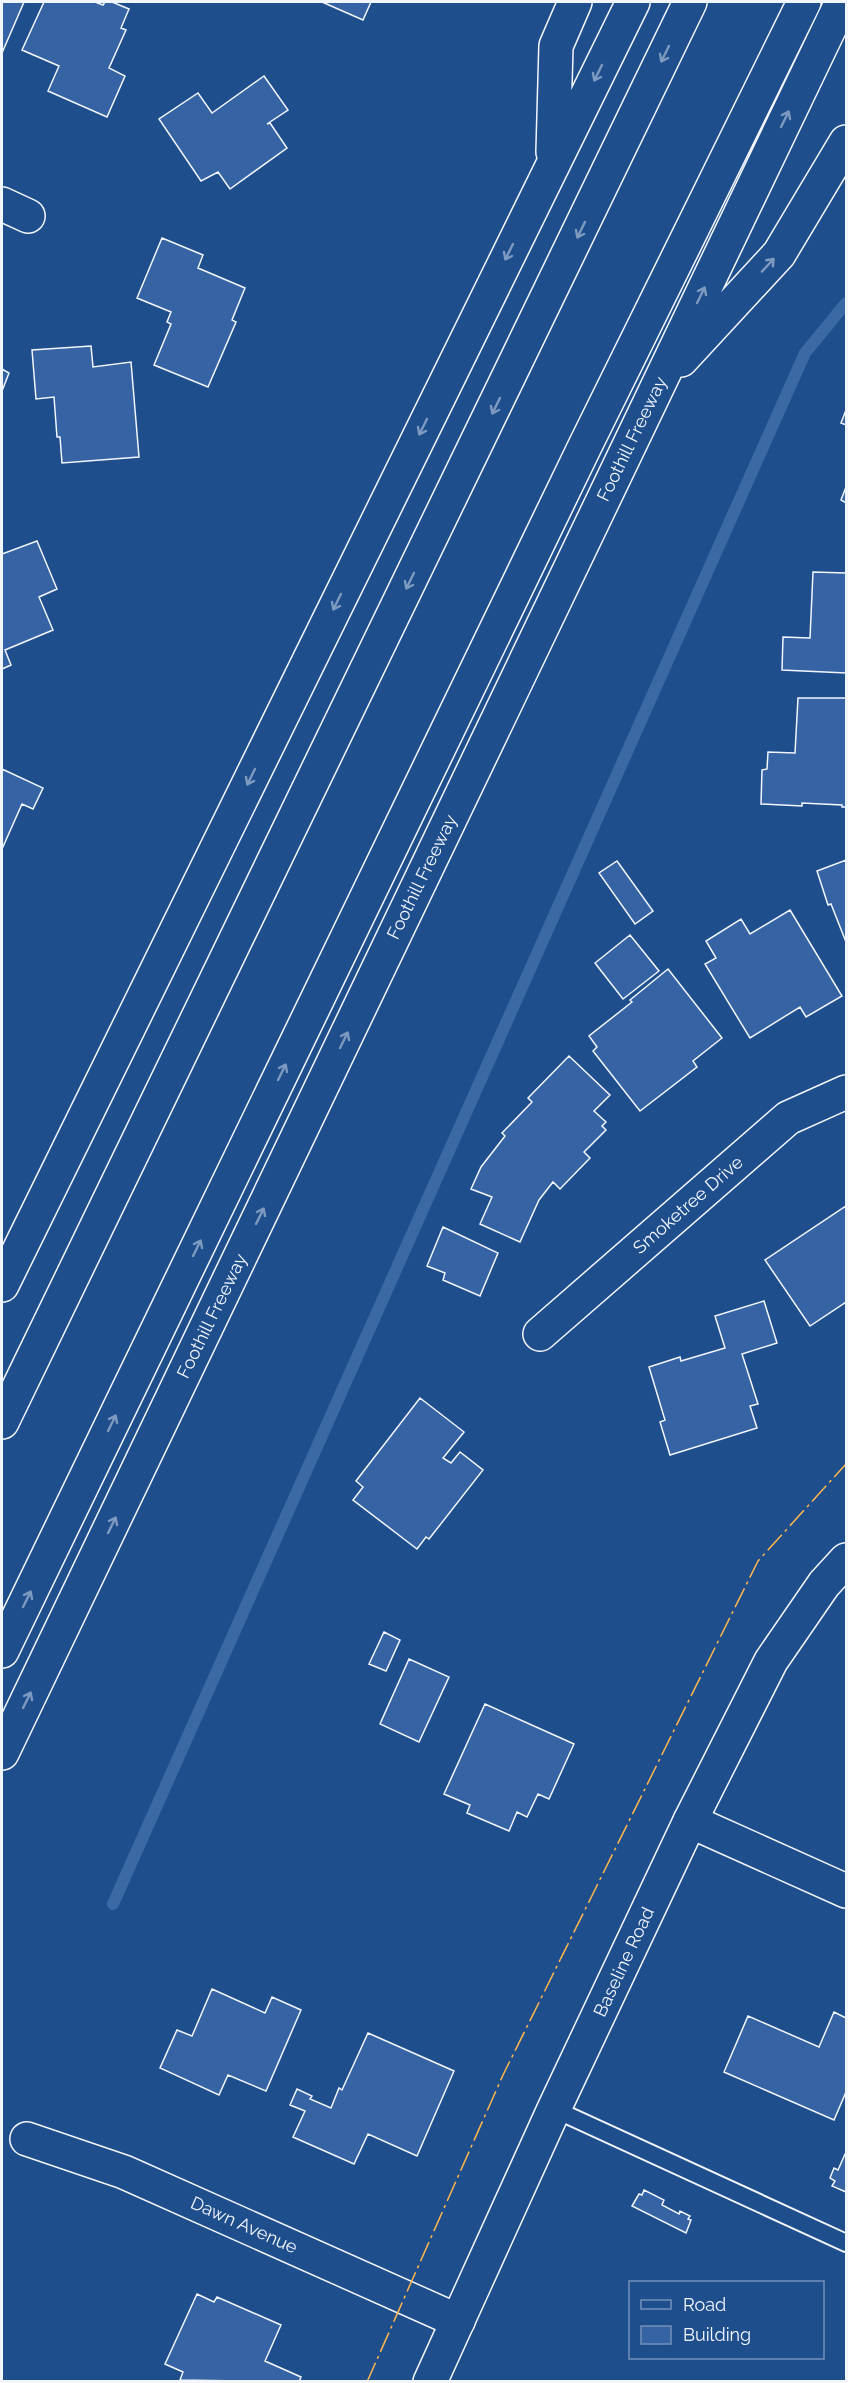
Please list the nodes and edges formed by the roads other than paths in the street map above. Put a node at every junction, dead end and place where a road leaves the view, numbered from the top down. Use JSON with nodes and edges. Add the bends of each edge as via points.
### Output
{"nodes":[{"id":1,"x":575,"y":2,"type":"edge"},
{"id":2,"x":633,"y":2,"type":"edge"},
{"id":3,"x":690,"y":2,"type":"edge"},
{"id":4,"x":804,"y":2,"type":"edge"},
{"id":5,"x":842,"y":2,"type":"edge"},
{"id":6,"x":846,"y":141,"type":"edge"},
{"id":7,"x":553,"y":162,"type":"junction"},
{"id":8,"x":658,"y":386,"type":"junction"},
{"id":9,"x":846,"y":1092,"type":"edge"},
{"id":10,"x":2,"y":1285,"type":"edge"},
{"id":11,"x":540,"y":1334,"type":"dead end"},
{"id":12,"x":2,"y":1422,"type":"edge"},
{"id":13,"x":846,"y":1560,"type":"edge"},
{"id":14,"x":2,"y":1651,"type":"edge"},
{"id":15,"x":2,"y":1753,"type":"edge"},
{"id":16,"x":690,"y":1821,"type":"junction"},
{"id":17,"x":846,"y":1890,"type":"edge"},
{"id":18,"x":554,"y":2109,"type":"junction"},
{"id":19,"x":27,"y":2139,"type":"dead end"},
{"id":20,"x":846,"y":2243,"type":"edge"},
{"id":21,"x":458,"y":2321,"type":"junction"},
{"id":22,"x":430,"y":2382,"type":"edge"}],
"edges":[{"from":1,"to":7,"type":"main road","via":[[556,46]]},
{"from":2,"to":7,"type":"main road","one_way":true},
{"from":3,"to":12,"type":"main road","one_way":true,"via":[[234,936]]},
{"from":14,"to":4,"type":"main road","one_way":true},
{"from":8,"to":5,"type":"main road","name":"Foothill Freeway","one_way":true},
{"from":8,"to":6,"type":"main road","one_way":true,"via":[[779,254]]},
{"from":7,"to":10,"type":"main road","one_way":true},
{"from":15,"to":8,"type":"main road","name":"Foothill Freeway","one_way":true},
{"from":9,"to":11,"type":"main road","name":"Smoketree Drive","via":[[788,1118]]},
{"from":13,"to":16,"type":"main road","name":"Baseline Road","via":[[824,1584],[771,1661]]},
{"from":16,"to":17,"type":"main road"},
{"from":16,"to":18,"type":"main road","name":"Baseline Road"},
{"from":18,"to":20,"type":"lane"},
{"from":18,"to":21,"type":"main road","name":"Baseline Road"},
{"from":19,"to":21,"type":"main road","name":"Dawn Avenue","via":[[124,2172]]},
{"from":21,"to":22,"type":"main road","name":"Baseline Road"}]}
